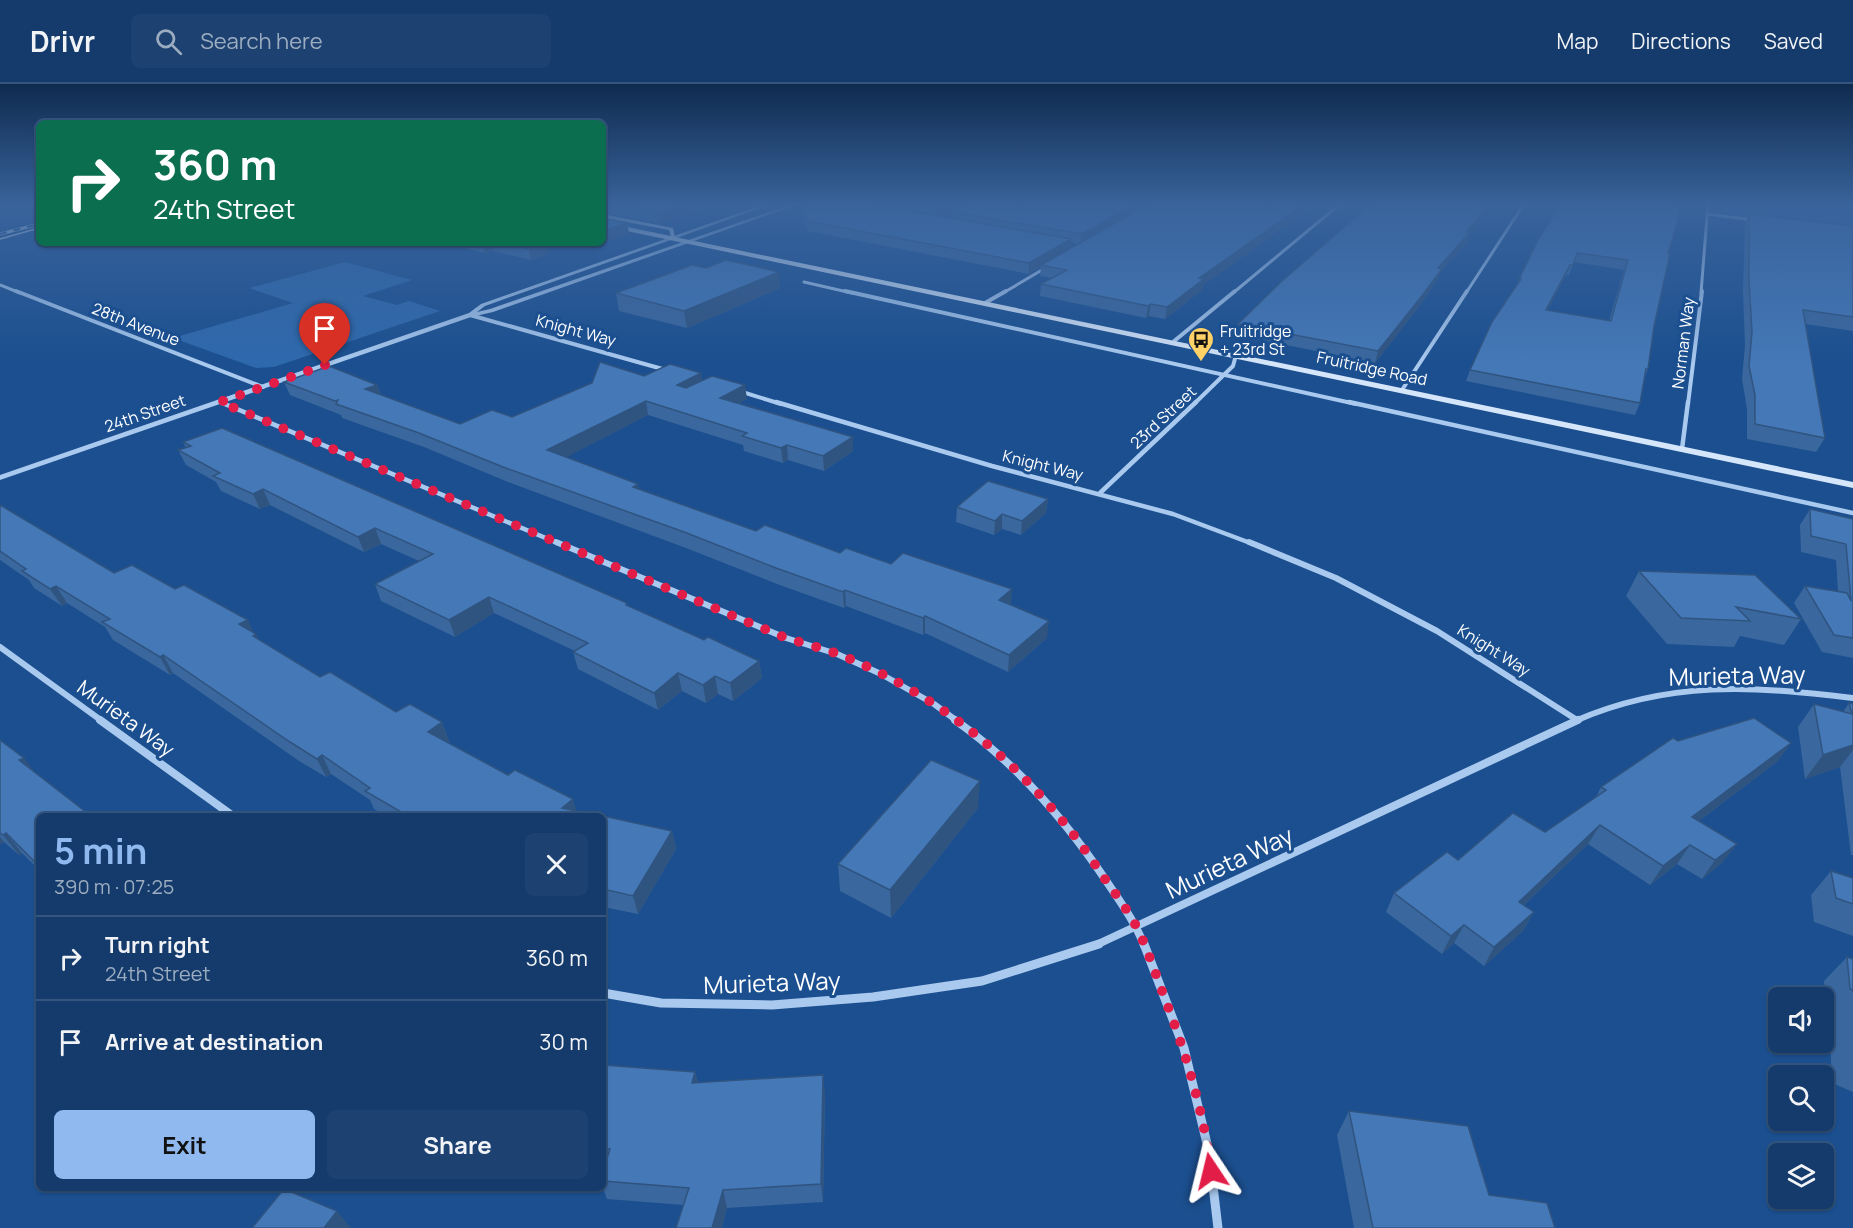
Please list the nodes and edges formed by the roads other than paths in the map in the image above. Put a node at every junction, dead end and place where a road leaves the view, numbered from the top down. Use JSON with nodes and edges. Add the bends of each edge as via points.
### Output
{"nodes":[{"id":1,"x":617,"y":257,"type":"edge"},
{"id":2,"x":644,"y":257,"type":"edge"},
{"id":3,"x":769,"y":257,"type":"edge"},
{"id":4,"x":1275,"y":257,"type":"edge"},
{"id":5,"x":1489,"y":257,"type":"edge"},
{"id":6,"x":1704,"y":257,"type":"edge"},
{"id":7,"x":1054,"y":263,"type":"edge"},
{"id":8,"x":804,"y":282,"type":"dead end"},
{"id":9,"x":0,"y":285,"type":"edge"},
{"id":10,"x":985,"y":303,"type":"junction"},
{"id":11,"x":470,"y":315,"type":"junction"},
{"id":12,"x":1173,"y":342,"type":"junction"},
{"id":13,"x":1236,"y":355,"type":"junction"},
{"id":14,"x":673,"y":372,"type":"edge"},
{"id":15,"x":1224,"y":375,"type":"junction"},
{"id":16,"x":263,"y":387,"type":"junction"},
{"id":17,"x":730,"y":389,"type":"edge"},
{"id":18,"x":1402,"y":390,"type":"junction"},
{"id":19,"x":220,"y":402,"type":"junction"},
{"id":20,"x":1682,"y":449,"type":"junction"},
{"id":21,"x":0,"y":478,"type":"edge"},
{"id":22,"x":1853,"y":484,"type":"edge"},
{"id":23,"x":1100,"y":493,"type":"junction"},
{"id":24,"x":1853,"y":513,"type":"edge"},
{"id":25,"x":0,"y":647,"type":"edge"},
{"id":26,"x":1853,"y":698,"type":"edge"},
{"id":27,"x":1577,"y":720,"type":"junction"},
{"id":28,"x":229,"y":813,"type":"edge"},
{"id":29,"x":1137,"y":927,"type":"junction"},
{"id":30,"x":606,"y":994,"type":"edge"},
{"id":31,"x":1218,"y":1228,"type":"edge"}],
"edges":[{"from":1,"to":11,"type":"street","name":"24th Street","via":[[483,305]]},
{"from":2,"to":11,"type":"street","name":"24th Street"},
{"from":3,"to":10,"type":"main road","name":"Fruitridge Road"},
{"from":4,"to":12,"type":"street"},
{"from":5,"to":18,"type":"street"},
{"from":6,"to":20,"type":"street","name":"Norman Way"},
{"from":7,"to":10,"type":"street"},
{"from":8,"to":15,"type":"street"},
{"from":9,"to":16,"type":"street","name":"28th Avenue"},
{"from":10,"to":12,"type":"main road","name":"Fruitridge Road"},
{"from":11,"to":14,"type":"street","name":"Knight Way"},
{"from":11,"to":16,"type":"street","name":"24th Street"},
{"from":12,"to":13,"type":"main road","name":"Fruitridge Road"},
{"from":13,"to":15,"type":"street","name":"23rd Street","via":[[1233,366]]},
{"from":13,"to":18,"type":"main road","name":"Fruitridge Road"},
{"from":15,"to":23,"type":"street","name":"23rd Street"},
{"from":15,"to":24,"type":"street"},
{"from":16,"to":19,"type":"street","name":"24th Street"},
{"from":17,"to":23,"type":"street","name":"Knight Way","via":[[992,466]]},
{"from":18,"to":20,"type":"main road","name":"Fruitridge Road"},
{"from":19,"to":21,"type":"street","name":"24th Street"},
{"from":19,"to":29,"type":"street","via":[[786,638],[837,654],[925,699],[978,736],[1028,780],[1080,841]]},
{"from":20,"to":22,"type":"main road","name":"Fruitridge Road"},
{"from":23,"to":27,"type":"street","name":"Knight Way","via":[[1173,514],[1336,578],[1437,631]]},
{"from":25,"to":28,"type":"street","name":"Murieta Way"},
{"from":26,"to":27,"type":"street","name":"Murieta Way","via":[[1787,690],[1694,690],[1648,696]]},
{"from":27,"to":29,"type":"street","name":"Murieta Way"},
{"from":29,"to":30,"type":"street","name":"Murieta Way","via":[[1092,947],[982,981],[873,997],[772,1005],[661,1003]]},
{"from":29,"to":31,"type":"street","via":[[1184,1048],[1209,1152]]}]}
